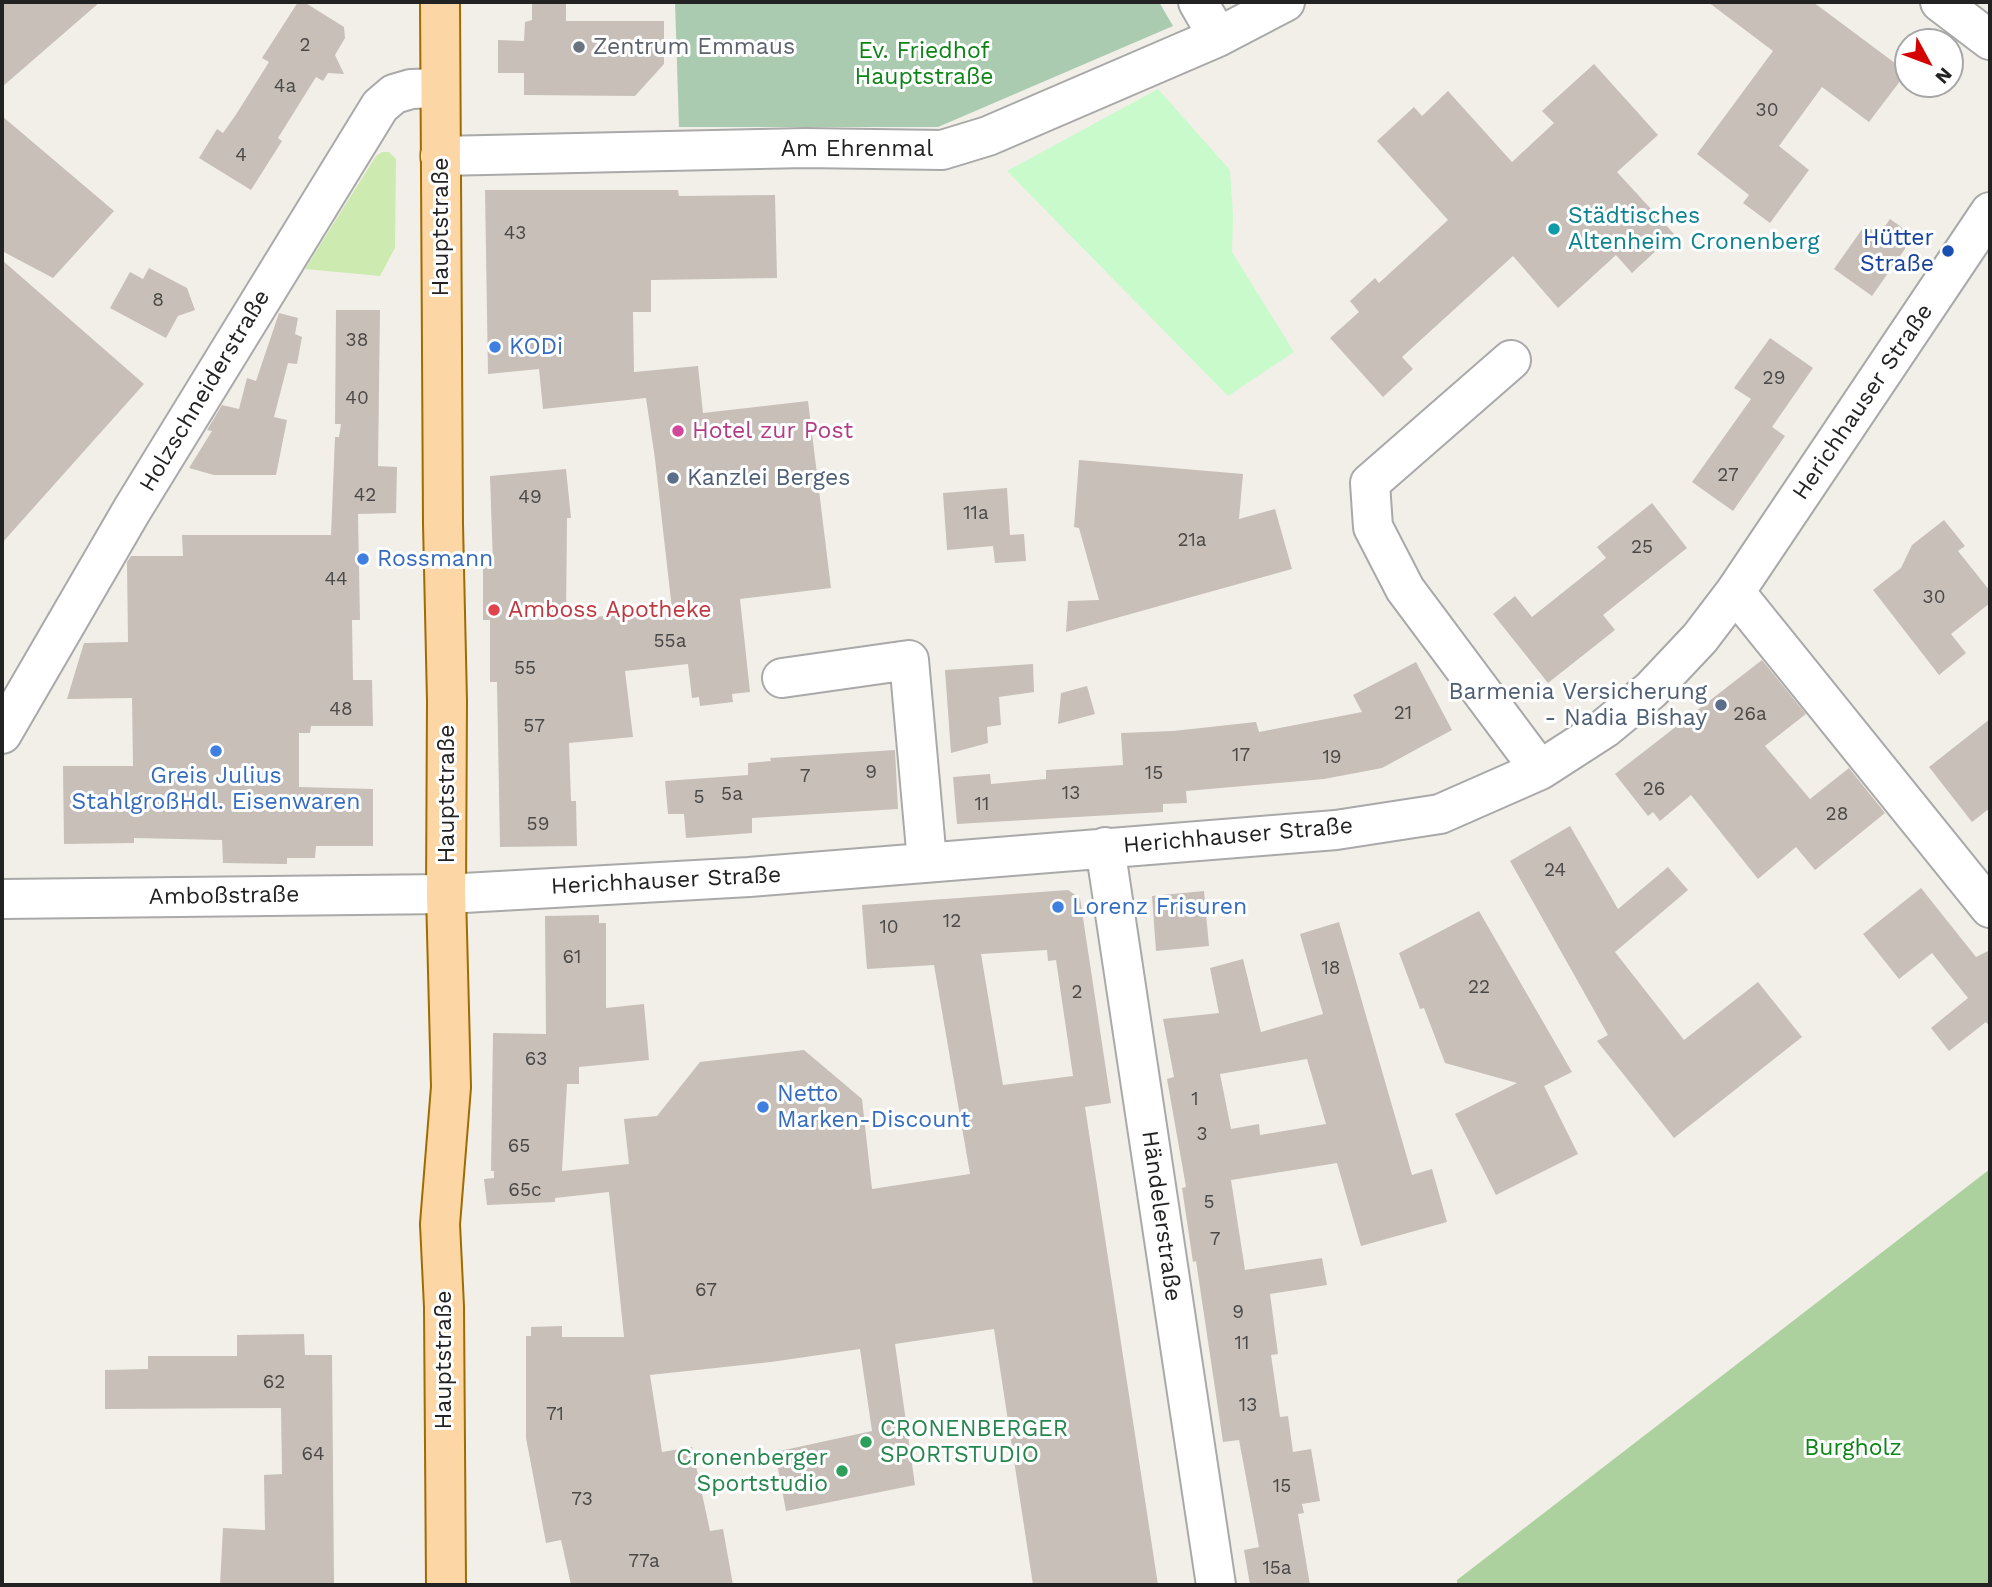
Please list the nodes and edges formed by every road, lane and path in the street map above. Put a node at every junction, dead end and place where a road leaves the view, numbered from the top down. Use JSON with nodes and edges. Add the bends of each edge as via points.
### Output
{"nodes":[{"id":1,"x":440,"y":2,"type":"edge"},
{"id":2,"x":1198,"y":2,"type":"edge"},
{"id":3,"x":1285,"y":2,"type":"edge"},
{"id":4,"x":1940,"y":2,"type":"edge"},
{"id":5,"x":1217,"y":37,"type":"junction"},
{"id":6,"x":1990,"y":40,"type":"edge"},
{"id":7,"x":440,"y":88,"type":"junction"},
{"id":8,"x":440,"y":156,"type":"junction"},
{"id":9,"x":1990,"y":212,"type":"edge"},
{"id":10,"x":1511,"y":360,"type":"dead end"},
{"id":11,"x":1735,"y":592,"type":"junction"},
{"id":12,"x":782,"y":678,"type":"dead end"},
{"id":13,"x":2,"y":734,"type":"edge"},
{"id":14,"x":1540,"y":770,"type":"junction"},
{"id":15,"x":1105,"y":847,"type":"junction"},
{"id":16,"x":927,"y":862,"type":"junction"},
{"id":17,"x":446,"y":894,"type":"junction"},
{"id":18,"x":2,"y":899,"type":"edge"},
{"id":19,"x":1990,"y":908,"type":"edge"},
{"id":20,"x":446,"y":1585,"type":"edge"},
{"id":21,"x":1216,"y":1585,"type":"edge"}],
"edges":[{"from":1,"to":7,"type":"main road","name":"Hauptstraße"},
{"from":2,"to":5,"type":"street"},
{"from":3,"to":5,"type":"street","name":"Am Ehrenmal"},
{"from":4,"to":6,"type":"street"},
{"from":5,"to":8,"type":"street","name":"Am Ehrenmal","via":[[988,136],[942,150],[805,148]]},
{"from":7,"to":8,"type":"main road","name":"Hauptstraße"},
{"from":7,"to":13,"type":"street","name":"Holzschneiderstraße","via":[[394,94],[380,106],[132,510]]},
{"from":8,"to":17,"type":"main road","name":"Hauptstraße"},
{"from":9,"to":11,"type":"street","name":"Herichhauser Straße"},
{"from":10,"to":14,"type":"street","via":[[1370,483],[1373,527],[1405,589]]},
{"from":11,"to":14,"type":"street","name":"Herichhauser Straße","via":[[1651,690],[1605,728]]},
{"from":11,"to":19,"type":"street"},
{"from":12,"to":16,"type":"street","via":[[909,660]]},
{"from":14,"to":15,"type":"street","name":"Herichhauser Straße","via":[[1440,814],[1336,830]]},
{"from":15,"to":16,"type":"street","name":"Herichhauser Straße"},
{"from":15,"to":21,"type":"street","name":"Händelerstraße"},
{"from":16,"to":17,"type":"street","name":"Herichhauser Straße"},
{"from":17,"to":18,"type":"street","name":"Amboßstraße"},
{"from":17,"to":20,"type":"main road","name":"Hauptstraße","via":[[451,1087],[440,1224]]}]}
